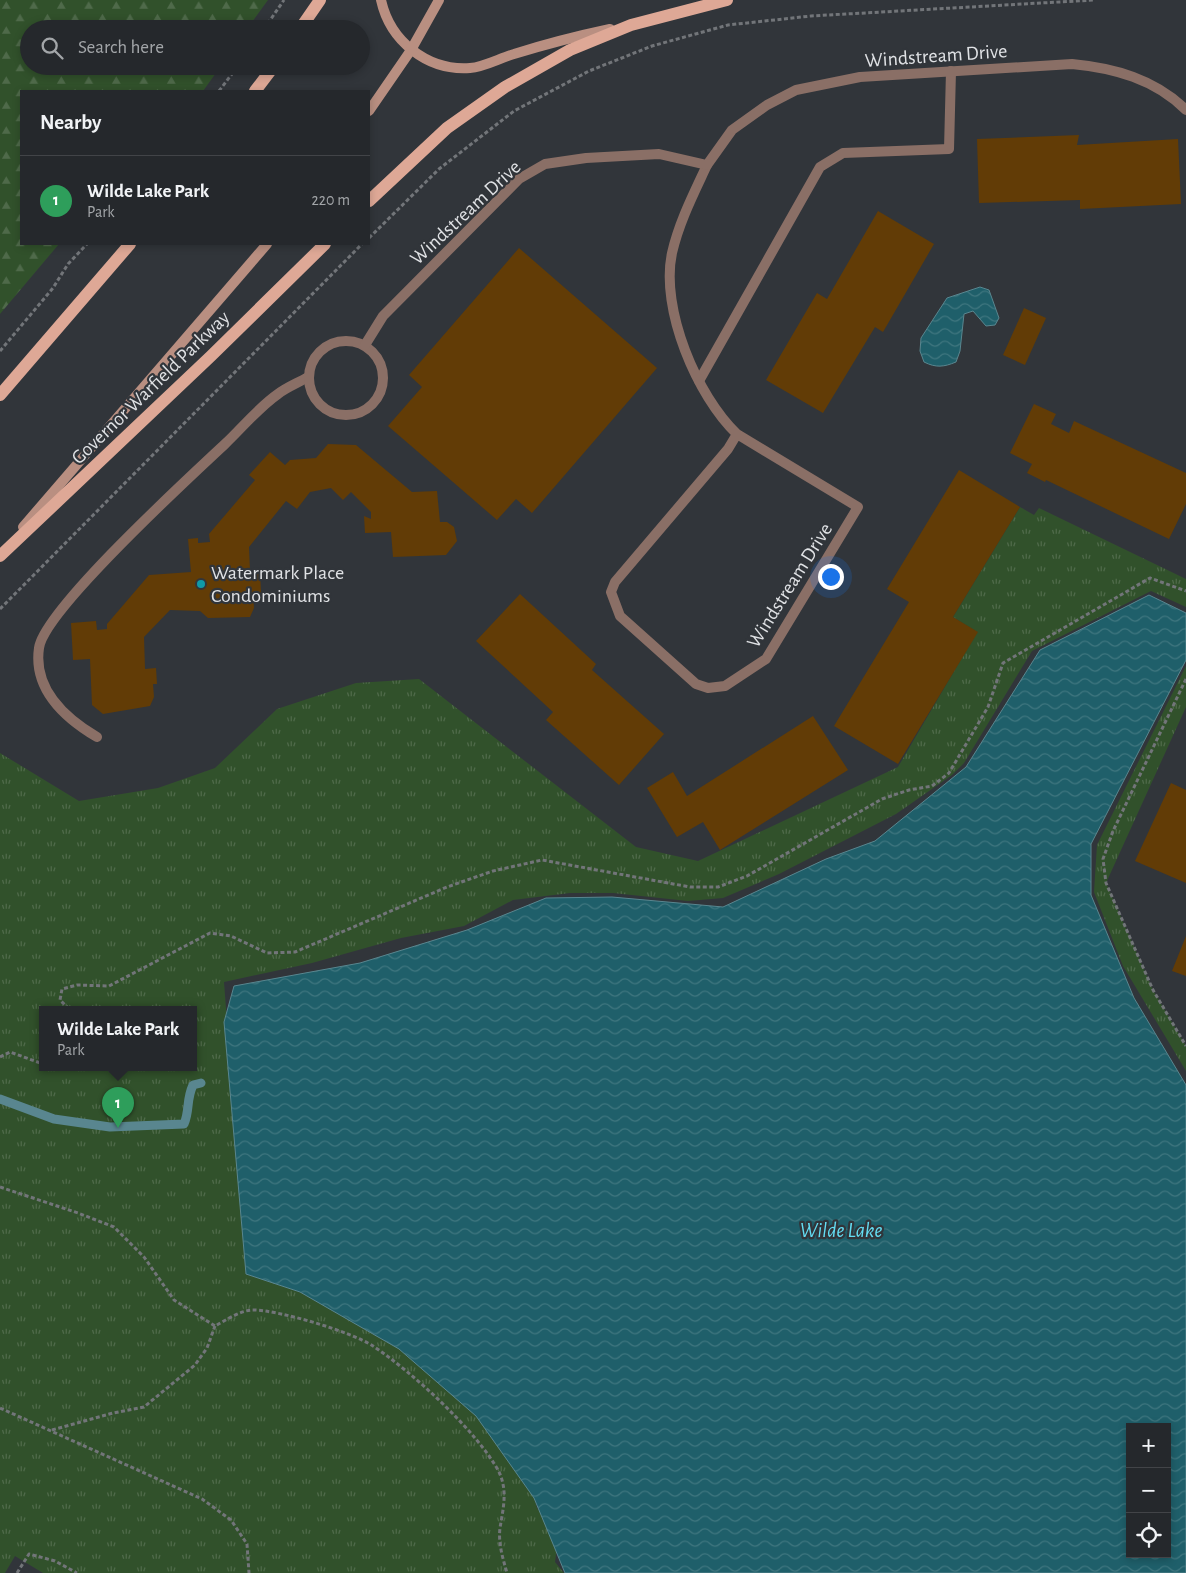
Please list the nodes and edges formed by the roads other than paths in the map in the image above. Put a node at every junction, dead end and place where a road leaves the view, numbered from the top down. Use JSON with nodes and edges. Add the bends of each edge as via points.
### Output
{"nodes":[{"id":1,"x":320,"y":0,"type":"edge"},
{"id":2,"x":381,"y":0,"type":"edge"},
{"id":3,"x":439,"y":0,"type":"edge"},
{"id":4,"x":727,"y":0,"type":"edge"},
{"id":5,"x":306,"y":20,"type":"edge"},
{"id":6,"x":631,"y":25,"type":"junction"},
{"id":7,"x":411,"y":50,"type":"junction"},
{"id":8,"x":951,"y":71,"type":"junction"},
{"id":9,"x":267,"y":75,"type":"edge"},
{"id":10,"x":256,"y":90,"type":"edge"},
{"id":11,"x":370,"y":110,"type":"edge"},
{"id":12,"x":1186,"y":110,"type":"edge"},
{"id":13,"x":707,"y":165,"type":"junction"},
{"id":14,"x":370,"y":200,"type":"edge"},
{"id":15,"x":129,"y":245,"type":"edge"},
{"id":16,"x":266,"y":245,"type":"edge"},
{"id":17,"x":324,"y":245,"type":"edge"},
{"id":18,"x":365,"y":345,"type":"junction"},
{"id":19,"x":308,"y":377,"type":"junction"},
{"id":20,"x":699,"y":381,"type":"junction"},
{"id":21,"x":0,"y":395,"type":"edge"},
{"id":22,"x":737,"y":434,"type":"junction"},
{"id":23,"x":0,"y":556,"type":"edge"},
{"id":24,"x":97,"y":738,"type":"dead end"}],
"edges":[{"from":1,"to":5,"type":"main road"},
{"from":2,"to":7,"type":"main road","via":[[384,16],[394,34]]},
{"from":3,"to":7,"type":"main road"},
{"from":4,"to":6,"type":"main road"},
{"from":6,"to":7,"type":"main road","via":[[565,38],[472,68],[445,66]]},
{"from":6,"to":14,"type":"main road","via":[[570,50],[505,87],[447,128]]},
{"from":7,"to":11,"type":"main road"},
{"from":8,"to":12,"type":"street","name":"Windstream Drive","via":[[1072,64],[1102,67],[1137,78],[1172,96]]},
{"from":8,"to":13,"type":"street","name":"Windstream Drive","via":[[860,77],[796,90],[767,105],[732,130]]},
{"from":8,"to":20,"type":"street","via":[[949,150],[843,153],[820,168]]},
{"from":9,"to":10,"type":"main road"},
{"from":13,"to":18,"type":"street","name":"Windstream Drive","via":[[659,154],[545,164],[519,179],[383,316]]},
{"from":13,"to":20,"type":"street","name":"Windstream Drive","via":[[685,211],[672,255],[670,292],[679,334]]},
{"from":15,"to":21,"type":"main road"},
{"from":16,"to":23,"type":"main road"},
{"from":17,"to":23,"type":"main road","name":"Governor Warfield Parkway"},
{"from":18,"to":19,"type":"street","via":[[350,340],[333,342],[320,350],[311,362]]},
{"from":18,"to":19,"type":"street","via":[[377,357],[383,373],[381,390],[370,407],[346,415],[332,413],[320,406],[311,393]]},
{"from":19,"to":24,"type":"street","via":[[277,394],[159,506],[63,607],[49,626],[39,645],[38,666],[47,690],[73,723]]},
{"from":20,"to":22,"type":"street","name":"Windstream Drive","via":[[724,422]]},
{"from":22,"to":22,"type":"street","name":"Windstream Drive","via":[[728,449],[615,582],[611,592],[620,616],[696,684],[708,688],[725,686],[766,659],[858,507]]}]}
